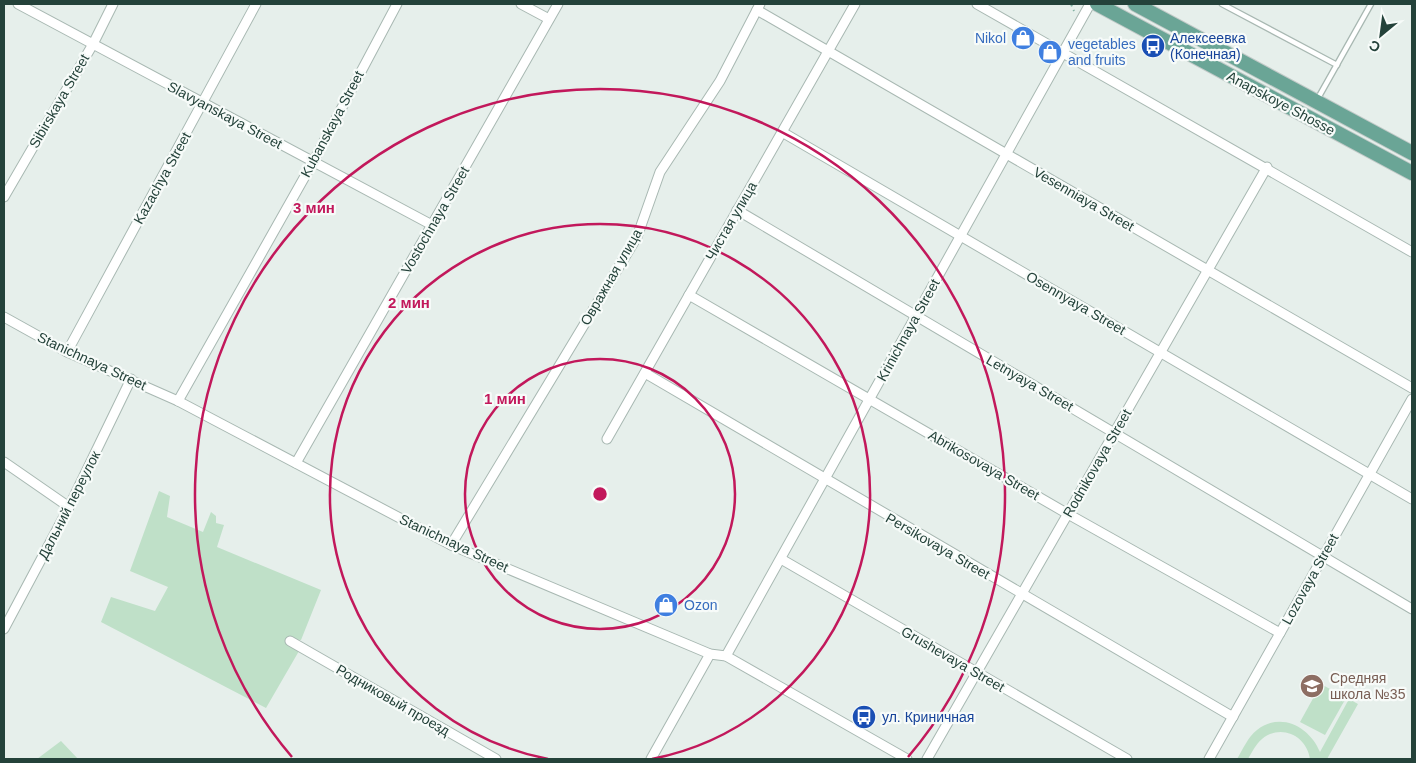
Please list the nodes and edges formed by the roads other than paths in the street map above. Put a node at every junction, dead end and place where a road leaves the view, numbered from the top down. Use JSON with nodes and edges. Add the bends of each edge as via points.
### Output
{"nodes":[{"id":1,"x":18,"y":4,"type":"edge"},
{"id":2,"x":113,"y":4,"type":"edge"},
{"id":3,"x":256,"y":4,"type":"edge"},
{"id":4,"x":397,"y":4,"type":"edge"},
{"id":5,"x":521,"y":4,"type":"edge"},
{"id":6,"x":558,"y":4,"type":"edge"},
{"id":7,"x":855,"y":4,"type":"edge"},
{"id":8,"x":977,"y":4,"type":"edge"},
{"id":9,"x":1090,"y":4,"type":"edge"},
{"id":10,"x":1096,"y":4,"type":"edge"},
{"id":11,"x":1135,"y":4,"type":"edge"},
{"id":12,"x":1222,"y":4,"type":"edge"},
{"id":13,"x":1370,"y":4,"type":"edge"},
{"id":14,"x":758,"y":7,"type":"edge"},
{"id":15,"x":549,"y":19,"type":"junction"},
{"id":16,"x":92,"y":44,"type":"junction"},
{"id":17,"x":828,"y":51,"type":"junction"},
{"id":18,"x":1063,"y":52,"type":"junction"},
{"id":19,"x":1337,"y":65,"type":"junction"},
{"id":20,"x":1317,"y":102,"type":"junction"},
{"id":21,"x":204,"y":103,"type":"junction"},
{"id":22,"x":782,"y":132,"type":"junction"},
{"id":23,"x":1412,"y":153,"type":"edge"},
{"id":24,"x":1006,"y":154,"type":"junction"},
{"id":25,"x":313,"y":162,"type":"junction"},
{"id":26,"x":1267,"y":167,"type":"junction"},
{"id":27,"x":1412,"y":173,"type":"edge"},
{"id":28,"x":4,"y":197,"type":"edge"},
{"id":29,"x":737,"y":210,"type":"junction"},
{"id":30,"x":432,"y":225,"type":"junction"},
{"id":31,"x":961,"y":235,"type":"junction"},
{"id":32,"x":1412,"y":252,"type":"edge"},
{"id":33,"x":1208,"y":270,"type":"junction"},
{"id":34,"x":689,"y":295,"type":"junction"},
{"id":35,"x":4,"y":317,"type":"edge"},
{"id":36,"x":916,"y":317,"type":"junction"},
{"id":37,"x":68,"y":352,"type":"junction"},
{"id":38,"x":1160,"y":352,"type":"junction"},
{"id":39,"x":645,"y":373,"type":"junction"},
{"id":40,"x":131,"y":379,"type":"junction"},
{"id":41,"x":1412,"y":388,"type":"edge"},
{"id":42,"x":870,"y":399,"type":"junction"},
{"id":43,"x":1412,"y":399,"type":"edge"},
{"id":44,"x":178,"y":401,"type":"junction"},
{"id":45,"x":1115,"y":432,"type":"junction"},
{"id":46,"x":608,"y":439,"type":"dead end"},
{"id":47,"x":4,"y":462,"type":"edge"},
{"id":48,"x":296,"y":463,"type":"junction"},
{"id":49,"x":1370,"y":474,"type":"junction"},
{"id":50,"x":825,"y":480,"type":"junction"},
{"id":51,"x":1412,"y":499,"type":"edge"},
{"id":52,"x":69,"y":507,"type":"junction"},
{"id":53,"x":1068,"y":514,"type":"junction"},
{"id":54,"x":451,"y":545,"type":"junction"},
{"id":55,"x":1323,"y":556,"type":"junction"},
{"id":56,"x":781,"y":558,"type":"junction"},
{"id":57,"x":1022,"y":594,"type":"junction"},
{"id":58,"x":1412,"y":609,"type":"edge"},
{"id":59,"x":4,"y":629,"type":"edge"},
{"id":60,"x":1280,"y":633,"type":"junction"},
{"id":61,"x":290,"y":641,"type":"dead end"},
{"id":62,"x":710,"y":654,"type":"junction"},
{"id":63,"x":726,"y":656,"type":"junction"},
{"id":64,"x":976,"y":673,"type":"junction"},
{"id":65,"x":1232,"y":717,"type":"junction"},
{"id":66,"x":496,"y":759,"type":"edge"},
{"id":67,"x":651,"y":759,"type":"edge"},
{"id":68,"x":907,"y":759,"type":"edge"},
{"id":69,"x":927,"y":759,"type":"edge"},
{"id":70,"x":1127,"y":759,"type":"edge"},
{"id":71,"x":1208,"y":759,"type":"edge"}],
"edges":[{"from":1,"to":16,"type":"street","name":"Slavyanskaya Street"},
{"from":2,"to":16,"type":"street","name":"Sibirskaya Street"},
{"from":3,"to":21,"type":"street","name":"Kazachya Street"},
{"from":4,"to":25,"type":"street","name":"Kubanskaya Street"},
{"from":5,"to":15,"type":"street"},
{"from":6,"to":15,"type":"street","name":"Vostochnaya Street"},
{"from":7,"to":17,"type":"street","name":"Чистая улица"},
{"from":8,"to":18,"type":"street"},
{"from":9,"to":18,"type":"street","name":"Krinichnaya Street"},
{"from":10,"to":27,"type":"main road","name":"Anapskoye Shosse"},
{"from":11,"to":20,"type":"main road","name":"Anapskoye Shosse"},
{"from":12,"to":19,"type":"lane"},
{"from":13,"to":19,"type":"lane"},
{"from":14,"to":17,"type":"street","name":"Vesenniaya Street"},
{"from":14,"to":54,"type":"street","name":"Овражная улица","via":[[720,81],[660,172],[637,237]]},
{"from":15,"to":30,"type":"street","name":"Vostochnaya Street"},
{"from":16,"to":21,"type":"street","name":"Slavyanskaya Street"},
{"from":16,"to":28,"type":"street","name":"Sibirskaya Street"},
{"from":17,"to":22,"type":"street","name":"Чистая улица"},
{"from":17,"to":24,"type":"street","name":"Vesenniaya Street"},
{"from":18,"to":24,"type":"street","name":"Krinichnaya Street"},
{"from":18,"to":26,"type":"street"},
{"from":19,"to":20,"type":"lane"},
{"from":20,"to":23,"type":"main road","name":"Anapskoye Shosse"},
{"from":21,"to":25,"type":"street","name":"Slavyanskaya Street"},
{"from":21,"to":37,"type":"street","name":"Kazachya Street"},
{"from":22,"to":29,"type":"street","name":"Чистая улица"},
{"from":22,"to":31,"type":"street","name":"Osennyaya Street"},
{"from":24,"to":31,"type":"street","name":"Krinichnaya Street"},
{"from":24,"to":33,"type":"street","name":"Vesenniaya Street"},
{"from":25,"to":30,"type":"street","name":"Slavyanskaya Street"},
{"from":25,"to":44,"type":"street","name":"Kubanskaya Street"},
{"from":26,"to":32,"type":"street"},
{"from":26,"to":33,"type":"street","name":"Rodnikovaya Street"},
{"from":29,"to":34,"type":"street","name":"Чистая улица"},
{"from":29,"to":36,"type":"street","name":"Letnyaya Street"},
{"from":30,"to":48,"type":"street","name":"Vostochnaya Street"},
{"from":31,"to":36,"type":"street","name":"Krinichnaya Street"},
{"from":31,"to":38,"type":"street","name":"Osennyaya Street"},
{"from":33,"to":38,"type":"street","name":"Rodnikovaya Street"},
{"from":33,"to":41,"type":"street","name":"Vesenniaya Street"},
{"from":34,"to":39,"type":"street","name":"Чистая улица"},
{"from":34,"to":42,"type":"street","name":"Abrikosovaya Street"},
{"from":35,"to":37,"type":"street","name":"Stanichnaya Street"},
{"from":36,"to":42,"type":"street","name":"Krinichnaya Street"},
{"from":36,"to":45,"type":"street","name":"Letnyaya Street"},
{"from":37,"to":40,"type":"street","name":"Stanichnaya Street"},
{"from":38,"to":45,"type":"street","name":"Rodnikovaya Street"},
{"from":38,"to":49,"type":"street","name":"Osennyaya Street"},
{"from":39,"to":46,"type":"street","name":"Чистая улица"},
{"from":39,"to":50,"type":"street","name":"Persikovaya Street"},
{"from":40,"to":44,"type":"street","name":"Stanichnaya Street"},
{"from":40,"to":52,"type":"street","name":"Дальний переулок"},
{"from":42,"to":50,"type":"street","name":"Krinichnaya Street"},
{"from":42,"to":53,"type":"street","name":"Abrikosovaya Street"},
{"from":43,"to":49,"type":"street","name":"Lozovaya Street"},
{"from":44,"to":48,"type":"street","name":"Stanichnaya Street"},
{"from":45,"to":53,"type":"street","name":"Rodnikovaya Street"},
{"from":45,"to":55,"type":"street","name":"Letnyaya Street"},
{"from":47,"to":52,"type":"street"},
{"from":48,"to":54,"type":"street","name":"Stanichnaya Street"},
{"from":49,"to":51,"type":"street","name":"Osennyaya Street"},
{"from":49,"to":55,"type":"street","name":"Lozovaya Street"},
{"from":50,"to":56,"type":"street","name":"Krinichnaya Street"},
{"from":50,"to":57,"type":"street","name":"Persikovaya Street"},
{"from":52,"to":59,"type":"street","name":"Дальний переулок"},
{"from":53,"to":57,"type":"street","name":"Rodnikovaya Street"},
{"from":53,"to":60,"type":"street","name":"Abrikosovaya Street"},
{"from":54,"to":62,"type":"street","name":"Stanichnaya Street"},
{"from":55,"to":58,"type":"street","name":"Letnyaya Street"},
{"from":55,"to":60,"type":"street","name":"Lozovaya Street"},
{"from":56,"to":63,"type":"street","name":"Krinichnaya Street"},
{"from":56,"to":64,"type":"street","name":"Grushevaya Street"},
{"from":57,"to":64,"type":"street","name":"Rodnikovaya Street"},
{"from":57,"to":65,"type":"street","name":"Persikovaya Street"},
{"from":60,"to":65,"type":"street","name":"Lozovaya Street"},
{"from":61,"to":66,"type":"street","name":"Родниковый проезд"},
{"from":62,"to":63,"type":"street","name":"Stanichnaya Street"},
{"from":62,"to":67,"type":"street"},
{"from":63,"to":68,"type":"street","name":"Stanichnaya Street"},
{"from":64,"to":69,"type":"street","name":"Rodnikovaya Street"},
{"from":64,"to":70,"type":"street","name":"Grushevaya Street"},
{"from":65,"to":71,"type":"street","name":"Lozovaya Street"}]}
